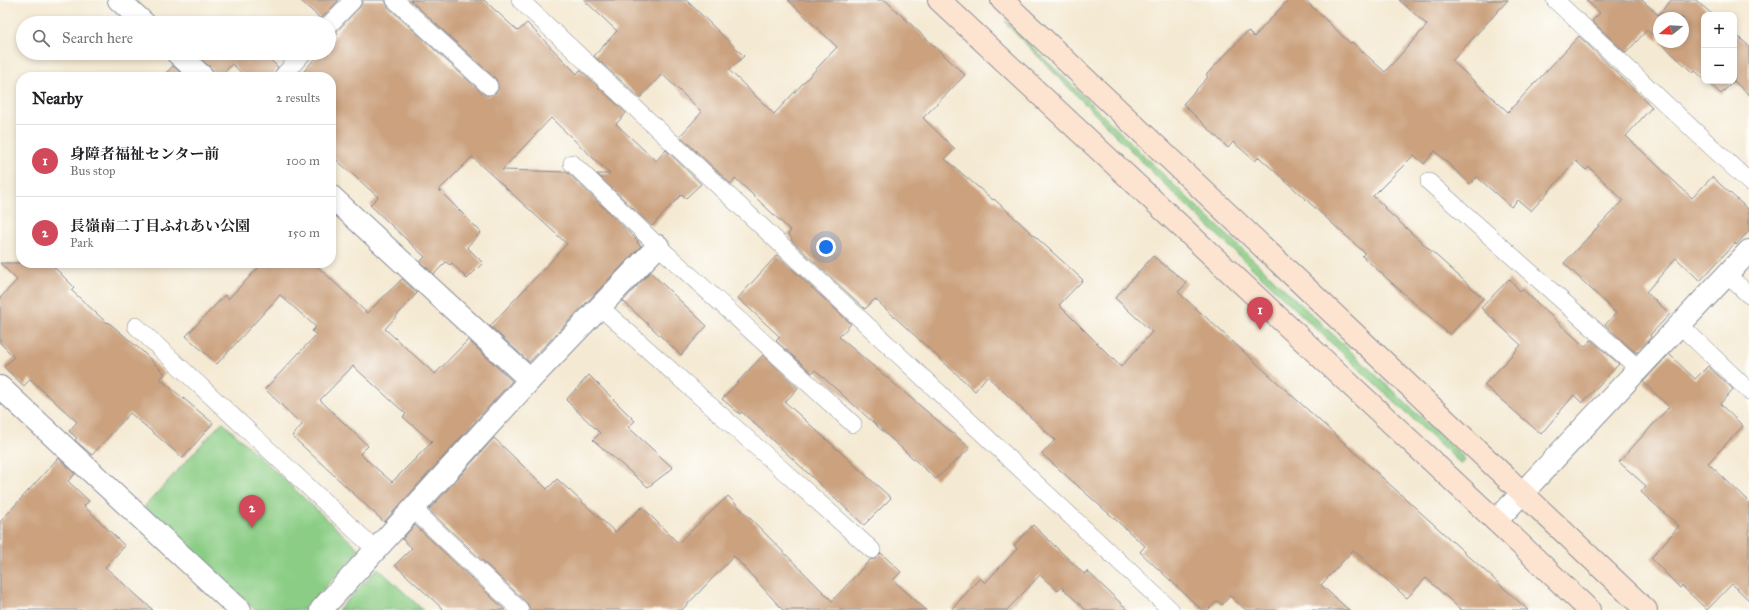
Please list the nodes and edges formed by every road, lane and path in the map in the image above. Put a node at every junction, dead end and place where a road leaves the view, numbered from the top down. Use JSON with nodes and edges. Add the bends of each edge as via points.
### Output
{"nodes":[{"id":1,"x":119,"y":0,"type":"edge"},
{"id":2,"x":353,"y":0,"type":"edge"},
{"id":3,"x":395,"y":0,"type":"edge"},
{"id":4,"x":520,"y":0,"type":"edge"},
{"id":5,"x":940,"y":0,"type":"edge"},
{"id":6,"x":1002,"y":0,"type":"edge"},
{"id":7,"x":1555,"y":0,"type":"edge"},
{"id":8,"x":136,"y":16,"type":"edge"},
{"id":9,"x":336,"y":18,"type":"edge"},
{"id":10,"x":185,"y":60,"type":"edge"},
{"id":11,"x":297,"y":60,"type":"edge"},
{"id":12,"x":198,"y":72,"type":"edge"},
{"id":13,"x":286,"y":72,"type":"edge"},
{"id":14,"x":489,"y":86,"type":"dead end"},
{"id":15,"x":572,"y":163,"type":"dead end"},
{"id":16,"x":1429,"y":182,"type":"dead end"},
{"id":17,"x":1749,"y":182,"type":"edge"},
{"id":18,"x":336,"y":201,"type":"edge"},
{"id":19,"x":658,"y":246,"type":"junction"},
{"id":20,"x":1749,"y":251,"type":"edge"},
{"id":21,"x":1727,"y":275,"type":"junction"},
{"id":22,"x":1749,"y":295,"type":"edge"},
{"id":23,"x":600,"y":307,"type":"junction"},
{"id":24,"x":1680,"y":325,"type":"junction"},
{"id":25,"x":136,"y":326,"type":"dead end"},
{"id":26,"x":1639,"y":369,"type":"junction"},
{"id":27,"x":530,"y":380,"type":"junction"},
{"id":28,"x":0,"y":387,"type":"edge"},
{"id":29,"x":1749,"y":391,"type":"edge"},
{"id":30,"x":853,"y":424,"type":"dead end"},
{"id":31,"x":1522,"y":492,"type":"junction"},
{"id":32,"x":413,"y":509,"type":"junction"},
{"id":33,"x":1496,"y":521,"type":"junction"},
{"id":34,"x":376,"y":550,"type":"junction"},
{"id":35,"x":872,"y":550,"type":"dead end"},
{"id":36,"x":240,"y":610,"type":"edge"},
{"id":37,"x":321,"y":610,"type":"edge"},
{"id":38,"x":520,"y":610,"type":"edge"},
{"id":39,"x":1171,"y":610,"type":"edge"},
{"id":40,"x":1589,"y":610,"type":"edge"},
{"id":41,"x":1646,"y":610,"type":"edge"}],
"edges":[{"from":1,"to":8,"type":"street"},
{"from":2,"to":9,"type":"lane"},
{"from":3,"to":14,"type":"lane"},
{"from":4,"to":39,"type":"lane"},
{"from":5,"to":33,"type":"street"},
{"from":6,"to":31,"type":"street"},
{"from":7,"to":17,"type":"lane"},
{"from":10,"to":12,"type":"street"},
{"from":11,"to":13,"type":"lane"},
{"from":15,"to":19,"type":"lane"},
{"from":16,"to":26,"type":"lane"},
{"from":18,"to":27,"type":"street"},
{"from":19,"to":23,"type":"street"},
{"from":19,"to":30,"type":"lane"},
{"from":20,"to":21,"type":"street"},
{"from":21,"to":22,"type":"lane"},
{"from":21,"to":24,"type":"street"},
{"from":23,"to":27,"type":"street"},
{"from":23,"to":35,"type":"lane"},
{"from":24,"to":26,"type":"street"},
{"from":24,"to":29,"type":"lane"},
{"from":25,"to":34,"type":"lane"},
{"from":26,"to":31,"type":"street"},
{"from":27,"to":32,"type":"street"},
{"from":28,"to":36,"type":"street"},
{"from":31,"to":33,"type":"street"},
{"from":31,"to":41,"type":"street"},
{"from":32,"to":34,"type":"street"},
{"from":32,"to":38,"type":"lane"},
{"from":33,"to":40,"type":"street"},
{"from":34,"to":37,"type":"street"}]}
